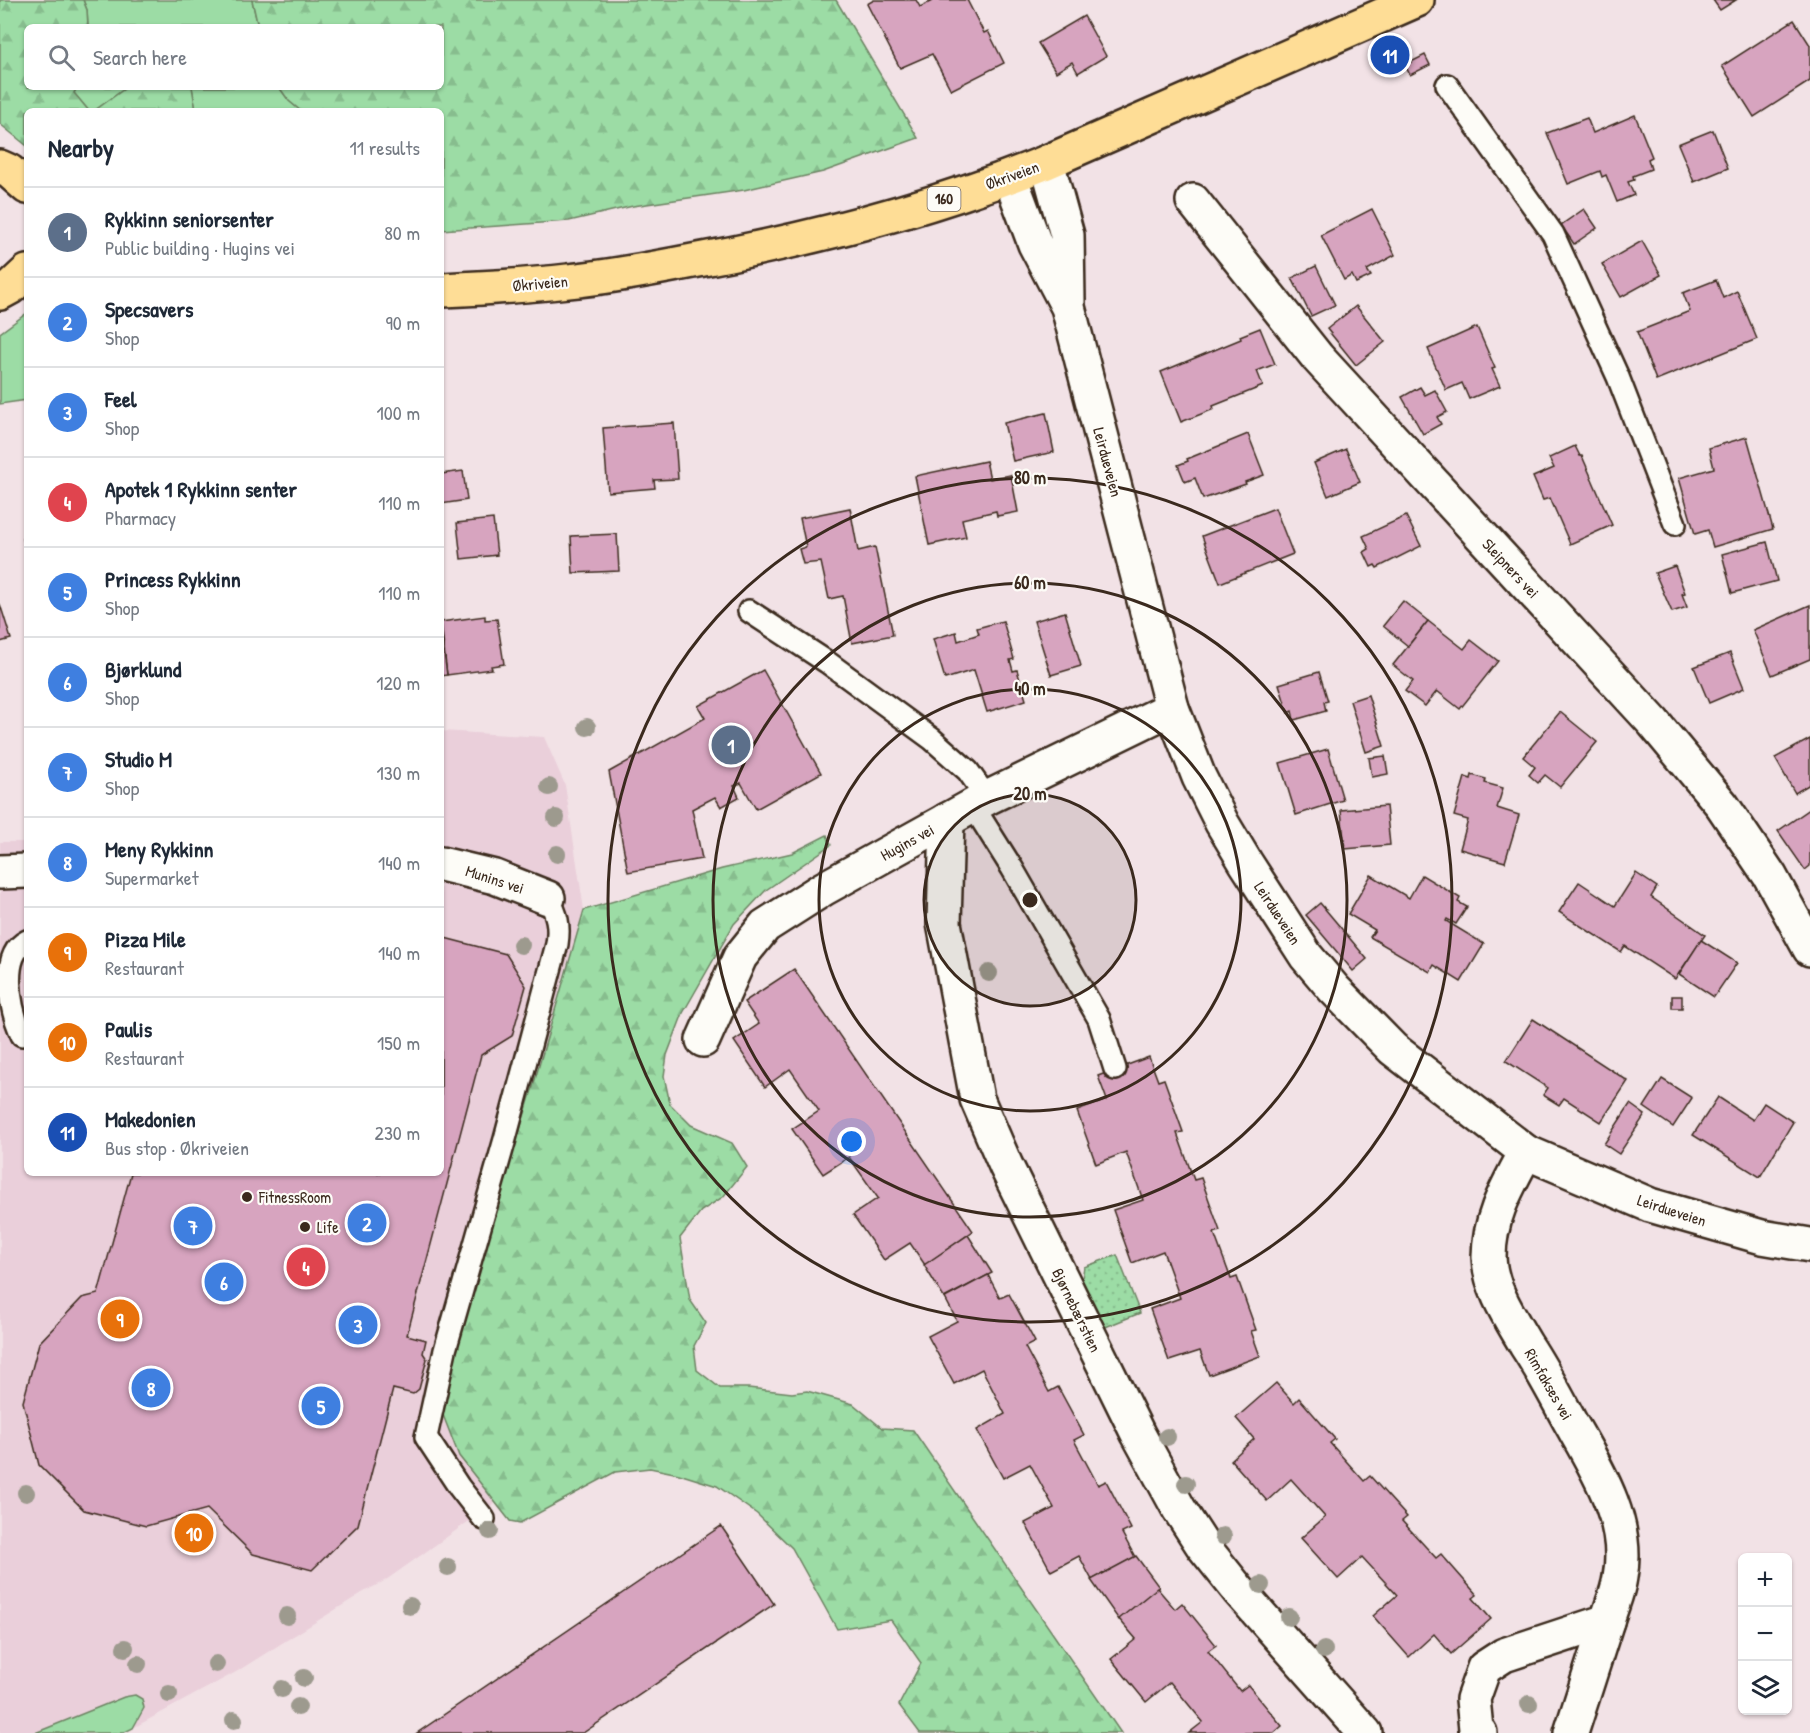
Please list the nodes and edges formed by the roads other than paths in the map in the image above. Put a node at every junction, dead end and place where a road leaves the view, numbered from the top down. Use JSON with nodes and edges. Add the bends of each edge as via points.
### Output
{"nodes":[{"id":1,"x":1417,"y":0,"type":"edge"},
{"id":2,"x":1447,"y":85,"type":"dead end"},
{"id":3,"x":1047,"y":162,"type":"junction"},
{"id":4,"x":0,"y":167,"type":"edge"},
{"id":5,"x":1010,"y":177,"type":"junction"},
{"id":6,"x":24,"y":184,"type":"edge"},
{"id":7,"x":1193,"y":201,"type":"dead end"},
{"id":8,"x":444,"y":290,"type":"edge"},
{"id":9,"x":1068,"y":306,"type":"junction"},
{"id":10,"x":1675,"y":524,"type":"dead end"},
{"id":11,"x":749,"y":611,"type":"dead end"},
{"id":12,"x":1172,"y":708,"type":"junction"},
{"id":13,"x":969,"y":808,"type":"junction"},
{"id":14,"x":444,"y":865,"type":"edge"},
{"id":15,"x":24,"y":871,"type":"edge"},
{"id":16,"x":0,"y":872,"type":"edge"},
{"id":17,"x":548,"y":898,"type":"joint"},
{"id":18,"x":24,"y":943,"type":"edge"},
{"id":19,"x":1810,"y":949,"type":"edge"},
{"id":20,"x":22,"y":1035,"type":"dead end"},
{"id":21,"x":703,"y":1040,"type":"dead end"},
{"id":22,"x":1115,"y":1070,"type":"dead end"},
{"id":23,"x":1526,"y":1152,"type":"junction"},
{"id":24,"x":1810,"y":1245,"type":"edge"},
{"id":25,"x":484,"y":1519,"type":"dead end"},
{"id":26,"x":1607,"y":1621,"type":"junction"},
{"id":27,"x":1365,"y":1733,"type":"edge"},
{"id":28,"x":1480,"y":1733,"type":"edge"},
{"id":29,"x":1571,"y":1733,"type":"edge"}],
"edges":[{"from":1,"to":3,"type":"main road","name":"Økriveien","number":"160"},
{"from":2,"to":10,"type":"lane","via":[[1553,234],[1617,377]]},
{"from":3,"to":5,"type":"main road","name":"Økriveien","number":"160"},
{"from":3,"to":9,"type":"street","name":"Leirdueveien","via":[[1067,236]]},
{"from":4,"to":6,"type":"main road"},
{"from":5,"to":8,"type":"main road","name":"Økriveien","number":"160","via":[[920,208],[770,248],[568,282]]},
{"from":5,"to":9,"type":"street","name":"Leirdueveien","via":[[1035,244]]},
{"from":7,"to":19,"type":"street","name":"Sleipners vei","via":[[1318,358],[1653,722],[1722,805],[1770,876]]},
{"from":9,"to":12,"type":"street","name":"Leirdueveien"},
{"from":11,"to":13,"type":"lane","via":[[828,662],[932,739],[968,771]]},
{"from":12,"to":13,"type":"street","name":"Hugins vei"},
{"from":12,"to":23,"type":"street","name":"Leirdueveien","via":[[1222,823],[1306,956],[1393,1049]]},
{"from":13,"to":21,"type":"street","name":"Hugins vei","via":[[765,926],[740,957]]},
{"from":13,"to":22,"type":"lane","via":[[1012,868],[1099,1019]]},
{"from":13,"to":27,"type":"street","name":"Bjørnebærstien","via":[[944,923],[977,1099],[1138,1434],[1179,1509],[1239,1591]]},
{"from":14,"to":17,"type":"street","name":"Munins vei","via":[[495,877]]},
{"from":15,"to":16,"type":"street"},
{"from":17,"to":25,"type":"lane","via":[[558,920],[557,944],[445,1350],[426,1437]]},
{"from":18,"to":20,"type":"lane","via":[[9,952],[2,968],[8,1005]]},
{"from":23,"to":24,"type":"street","name":"Leirdueveien","via":[[1650,1205],[1762,1237]]},
{"from":23,"to":26,"type":"street","name":"Rimfakses vei","via":[[1492,1224],[1489,1259],[1494,1284],[1511,1320],[1540,1366],[1609,1498],[1621,1548],[1621,1577]]},
{"from":26,"to":28,"type":"street","via":[[1504,1655],[1484,1668],[1473,1699],[1476,1729]]},
{"from":26,"to":29,"type":"street","name":"Rimfakses vei"}]}
